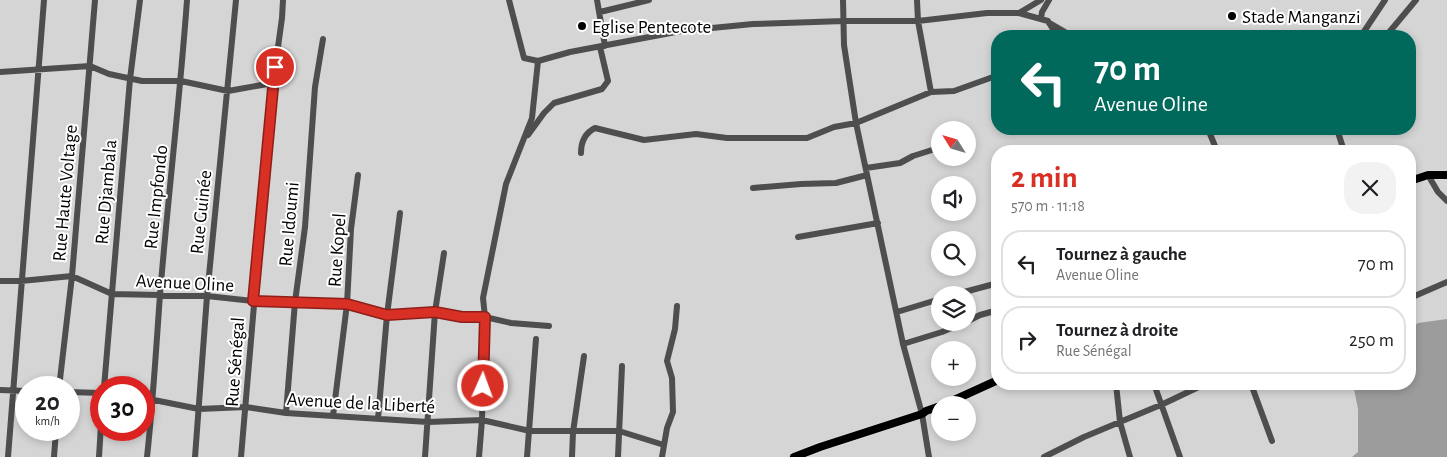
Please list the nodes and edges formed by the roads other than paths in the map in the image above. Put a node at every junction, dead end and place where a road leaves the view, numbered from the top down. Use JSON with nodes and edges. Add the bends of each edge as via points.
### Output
{"nodes":[{"id":1,"x":44,"y":0,"type":"edge"},
{"id":2,"x":95,"y":0,"type":"edge"},
{"id":3,"x":140,"y":0,"type":"edge"},
{"id":4,"x":187,"y":0,"type":"edge"},
{"id":5,"x":236,"y":0,"type":"edge"},
{"id":6,"x":283,"y":0,"type":"edge"},
{"id":7,"x":509,"y":0,"type":"edge"},
{"id":8,"x":597,"y":0,"type":"edge"},
{"id":9,"x":649,"y":0,"type":"edge"},
{"id":10,"x":843,"y":0,"type":"edge"},
{"id":11,"x":917,"y":0,"type":"edge"},
{"id":12,"x":1041,"y":0,"type":"edge"},
{"id":13,"x":1049,"y":0,"type":"edge"},
{"id":14,"x":1385,"y":0,"type":"edge"},
{"id":15,"x":1416,"y":0,"type":"edge"},
{"id":16,"x":600,"y":12,"type":"junction"},
{"id":17,"x":1019,"y":13,"type":"junction"},
{"id":18,"x":844,"y":20,"type":"junction"},
{"id":19,"x":1048,"y":21,"type":"junction"},
{"id":20,"x":918,"y":22,"type":"junction"},
{"id":21,"x":1054,"y":30,"type":"edge"},
{"id":22,"x":1062,"y":30,"type":"edge"},
{"id":23,"x":1365,"y":30,"type":"edge"},
{"id":24,"x":1391,"y":30,"type":"edge"},
{"id":25,"x":323,"y":39,"type":"dead end"},
{"id":26,"x":602,"y":46,"type":"junction"},
{"id":27,"x":538,"y":61,"type":"junction"},
{"id":28,"x":90,"y":66,"type":"junction"},
{"id":29,"x":39,"y":70,"type":"junction"},
{"id":30,"x":0,"y":72,"type":"edge"},
{"id":31,"x":991,"y":78,"type":"edge"},
{"id":32,"x":130,"y":79,"type":"junction"},
{"id":33,"x":181,"y":81,"type":"junction"},
{"id":34,"x":273,"y":83,"type":"junction"},
{"id":35,"x":228,"y":91,"type":"junction"},
{"id":36,"x":931,"y":92,"type":"junction"},
{"id":37,"x":856,"y":123,"type":"junction"},
{"id":38,"x":524,"y":140,"type":"junction"},
{"id":39,"x":931,"y":150,"type":"edge"},
{"id":40,"x":581,"y":153,"type":"dead end"},
{"id":41,"x":866,"y":172,"type":"junction"},
{"id":42,"x":358,"y":175,"type":"dead end"},
{"id":43,"x":1428,"y":175,"type":"junction"},
{"id":44,"x":1447,"y":175,"type":"edge"},
{"id":45,"x":1416,"y":179,"type":"edge"},
{"id":46,"x":753,"y":188,"type":"dead end"},
{"id":47,"x":1447,"y":201,"type":"edge"},
{"id":48,"x":400,"y":213,"type":"dead end"},
{"id":49,"x":878,"y":223,"type":"junction"},
{"id":50,"x":798,"y":237,"type":"dead end"},
{"id":51,"x":444,"y":253,"type":"dead end"},
{"id":52,"x":72,"y":276,"type":"junction"},
{"id":53,"x":0,"y":280,"type":"edge"},
{"id":54,"x":21,"y":281,"type":"junction"},
{"id":55,"x":1447,"y":282,"type":"edge"},
{"id":56,"x":991,"y":285,"type":"edge"},
{"id":57,"x":976,"y":289,"type":"edge"},
{"id":58,"x":112,"y":294,"type":"junction"},
{"id":59,"x":160,"y":295,"type":"junction"},
{"id":60,"x":1416,"y":295,"type":"edge"},
{"id":61,"x":207,"y":296,"type":"junction"},
{"id":62,"x":253,"y":301,"type":"junction"},
{"id":63,"x":296,"y":302,"type":"junction"},
{"id":64,"x":931,"y":302,"type":"edge"},
{"id":65,"x":347,"y":304,"type":"junction"},
{"id":66,"x":677,"y":306,"type":"dead end"},
{"id":67,"x":435,"y":312,"type":"junction"},
{"id":68,"x":897,"y":312,"type":"junction"},
{"id":69,"x":991,"y":312,"type":"edge"},
{"id":70,"x":387,"y":315,"type":"junction"},
{"id":71,"x":485,"y":317,"type":"junction"},
{"id":72,"x":976,"y":317,"type":"edge"},
{"id":73,"x":550,"y":326,"type":"dead end"},
{"id":74,"x":944,"y":331,"type":"edge"},
{"id":75,"x":536,"y":339,"type":"dead end"},
{"id":76,"x":904,"y":344,"type":"junction"},
{"id":77,"x":584,"y":356,"type":"dead end"},
{"id":78,"x":622,"y":366,"type":"dead end"},
{"id":79,"x":60,"y":376,"type":"edge"},
{"id":80,"x":105,"y":376,"type":"edge"},
{"id":81,"x":155,"y":382,"type":"edge"},
{"id":82,"x":991,"y":383,"type":"edge"},
{"id":83,"x":0,"y":390,"type":"edge"},
{"id":84,"x":13,"y":390,"type":"junction"},
{"id":85,"x":1117,"y":390,"type":"edge"},
{"id":86,"x":1156,"y":390,"type":"edge"},
{"id":87,"x":1192,"y":390,"type":"edge"},
{"id":88,"x":1253,"y":390,"type":"edge"},
{"id":89,"x":964,"y":396,"type":"edge"},
{"id":90,"x":155,"y":400,"type":"edge"},
{"id":91,"x":1162,"y":404,"type":"junction"},
{"id":92,"x":246,"y":408,"type":"junction"},
{"id":93,"x":199,"y":409,"type":"junction"},
{"id":94,"x":931,"y":409,"type":"edge"},
{"id":95,"x":286,"y":413,"type":"junction"},
{"id":96,"x":922,"y":414,"type":"junction"},
{"id":97,"x":333,"y":416,"type":"junction"},
{"id":98,"x":378,"y":419,"type":"junction"},
{"id":99,"x":482,"y":420,"type":"junction"},
{"id":100,"x":428,"y":422,"type":"junction"},
{"id":101,"x":1120,"y":422,"type":"junction"},
{"id":102,"x":619,"y":430,"type":"junction"},
{"id":103,"x":530,"y":431,"type":"junction"},
{"id":104,"x":573,"y":432,"type":"junction"},
{"id":105,"x":55,"y":441,"type":"edge"},
{"id":106,"x":100,"y":441,"type":"edge"},
{"id":107,"x":149,"y":441,"type":"edge"},
{"id":108,"x":1272,"y":441,"type":"dead end"},
{"id":109,"x":664,"y":445,"type":"junction"},
{"id":110,"x":8,"y":457,"type":"edge"},
{"id":111,"x":54,"y":457,"type":"edge"},
{"id":112,"x":99,"y":457,"type":"edge"},
{"id":113,"x":147,"y":457,"type":"edge"},
{"id":114,"x":195,"y":457,"type":"edge"},
{"id":115,"x":241,"y":457,"type":"edge"},
{"id":116,"x":426,"y":457,"type":"edge"},
{"id":117,"x":479,"y":457,"type":"edge"},
{"id":118,"x":527,"y":457,"type":"edge"},
{"id":119,"x":572,"y":457,"type":"edge"},
{"id":120,"x":618,"y":457,"type":"edge"},
{"id":121,"x":662,"y":457,"type":"edge"},
{"id":122,"x":794,"y":457,"type":"edge"},
{"id":123,"x":929,"y":457,"type":"edge"},
{"id":124,"x":1044,"y":457,"type":"edge"},
{"id":125,"x":1130,"y":457,"type":"edge"},
{"id":126,"x":1180,"y":457,"type":"edge"}],
"edges":[{"from":1,"to":29,"type":"street"},
{"from":2,"to":28,"type":"street","name":"Rue Haute Voltage"},
{"from":3,"to":32,"type":"street","name":"Rue Djambala"},
{"from":4,"to":33,"type":"street","name":"Rue Impfondo"},
{"from":5,"to":35,"type":"street","name":"Rue Guinée"},
{"from":6,"to":34,"type":"street","name":"Rue Sénégal"},
{"from":7,"to":27,"type":"street","via":[[524,58]]},
{"from":8,"to":16,"type":"street"},
{"from":9,"to":16,"type":"street"},
{"from":10,"to":18,"type":"street"},
{"from":11,"to":20,"type":"street"},
{"from":12,"to":17,"type":"street"},
{"from":13,"to":19,"type":"street","via":[[1041,18]]},
{"from":14,"to":23,"type":"street"},
{"from":15,"to":24,"type":"street"},
{"from":16,"to":26,"type":"street"},
{"from":17,"to":19,"type":"street"},
{"from":17,"to":20,"type":"street","via":[[988,13]]},
{"from":18,"to":20,"type":"street"},
{"from":18,"to":26,"type":"street","via":[[698,29]]},
{"from":18,"to":37,"type":"street","via":[[844,45]]},
{"from":19,"to":21,"type":"street"},
{"from":19,"to":22,"type":"street"},
{"from":20,"to":36,"type":"street"},
{"from":25,"to":63,"type":"street","name":"Rue Idoumi","via":[[315,87]]},
{"from":26,"to":27,"type":"street"},
{"from":26,"to":38,"type":"street","via":[[606,86],[554,104]]},
{"from":27,"to":38,"type":"street","via":[[532,118]]},
{"from":28,"to":29,"type":"street"},
{"from":28,"to":32,"type":"street"},
{"from":28,"to":52,"type":"street","name":"Rue Haute Voltage"},
{"from":29,"to":30,"type":"street"},
{"from":29,"to":54,"type":"street"},
{"from":31,"to":36,"type":"street","via":[[954,91]]},
{"from":32,"to":33,"type":"street"},
{"from":32,"to":58,"type":"street","name":"Rue Djambala"},
{"from":33,"to":35,"type":"street"},
{"from":33,"to":59,"type":"street","name":"Rue Impfondo"},
{"from":34,"to":35,"type":"street"},
{"from":34,"to":62,"type":"street","name":"Rue Sénégal"},
{"from":35,"to":61,"type":"street","name":"Rue Guinée"},
{"from":36,"to":37,"type":"street"},
{"from":37,"to":40,"type":"street","via":[[796,139],[696,134],[644,140],[595,128],[584,138]]},
{"from":37,"to":41,"type":"street"},
{"from":38,"to":71,"type":"street","via":[[506,184],[483,298]]},
{"from":39,"to":41,"type":"street"},
{"from":41,"to":46,"type":"street","via":[[836,183]]},
{"from":41,"to":49,"type":"street"},
{"from":42,"to":65,"type":"street","name":"Rue Kopel"},
{"from":43,"to":44,"type":"main road"},
{"from":43,"to":45,"type":"main road"},
{"from":43,"to":47,"type":"street"},
{"from":48,"to":70,"type":"street"},
{"from":49,"to":50,"type":"street"},
{"from":49,"to":68,"type":"street"},
{"from":51,"to":67,"type":"street"},
{"from":52,"to":54,"type":"street","name":"Avenue Oline"},
{"from":52,"to":58,"type":"street","name":"Avenue Oline"},
{"from":52,"to":79,"type":"street","name":"Rue Haute Voltage"},
{"from":53,"to":54,"type":"street","name":"Avenue Oline"},
{"from":54,"to":84,"type":"street"},
{"from":55,"to":60,"type":"street"},
{"from":56,"to":57,"type":"street"},
{"from":58,"to":59,"type":"street","name":"Avenue Oline"},
{"from":58,"to":80,"type":"street","name":"Rue Djambala"},
{"from":59,"to":61,"type":"street","name":"Avenue Oline"},
{"from":59,"to":81,"type":"street","name":"Rue Impfondo"},
{"from":61,"to":62,"type":"street","name":"Avenue Oline"},
{"from":61,"to":93,"type":"street","name":"Rue Guinée"},
{"from":62,"to":63,"type":"street","name":"Avenue Oline"},
{"from":62,"to":92,"type":"street","name":"Rue Sénégal"},
{"from":63,"to":65,"type":"street","name":"Avenue Oline"},
{"from":63,"to":95,"type":"street","name":"Rue Idoumi"},
{"from":64,"to":68,"type":"street"},
{"from":65,"to":70,"type":"street","name":"Avenue Oline"},
{"from":65,"to":97,"type":"street","name":"Rue Kopel"},
{"from":66,"to":109,"type":"street","via":[[667,362],[672,378],[673,412]]},
{"from":67,"to":70,"type":"street","name":"Avenue Oline"},
{"from":67,"to":71,"type":"street","name":"Avenue Oline"},
{"from":67,"to":100,"type":"street"},
{"from":68,"to":76,"type":"street"},
{"from":69,"to":72,"type":"street"},
{"from":70,"to":98,"type":"street"},
{"from":71,"to":73,"type":"street","name":"Avenue Oline"},
{"from":71,"to":99,"type":"street"},
{"from":74,"to":76,"type":"street"},
{"from":75,"to":103,"type":"street"},
{"from":76,"to":96,"type":"street"},
{"from":77,"to":104,"type":"street"},
{"from":78,"to":102,"type":"street"},
{"from":82,"to":89,"type":"main road"},
{"from":83,"to":84,"type":"street"},
{"from":84,"to":110,"type":"street"},
{"from":85,"to":101,"type":"street"},
{"from":86,"to":91,"type":"street"},
{"from":87,"to":91,"type":"street"},
{"from":88,"to":108,"type":"street"},
{"from":90,"to":93,"type":"street","name":"Avenue de la Liberté"},
{"from":91,"to":101,"type":"street"},
{"from":91,"to":126,"type":"street"},
{"from":92,"to":93,"type":"street","name":"Avenue de la Liberté"},
{"from":92,"to":95,"type":"street","name":"Avenue de la Liberté"},
{"from":92,"to":115,"type":"street","name":"Rue Sénégal"},
{"from":93,"to":114,"type":"street","name":"Rue Guinée"},
{"from":94,"to":96,"type":"main road"},
{"from":95,"to":97,"type":"street","name":"Avenue de la Liberté"},
{"from":96,"to":122,"type":"main road"},
{"from":96,"to":123,"type":"street"},
{"from":97,"to":98,"type":"street","name":"Avenue de la Liberté"},
{"from":98,"to":100,"type":"street","name":"Avenue de la Liberté"},
{"from":99,"to":100,"type":"street","name":"Avenue de la Liberté"},
{"from":99,"to":103,"type":"street","name":"Avenue de la Liberté"},
{"from":99,"to":117,"type":"street"},
{"from":100,"to":116,"type":"street"},
{"from":101,"to":124,"type":"street"},
{"from":101,"to":125,"type":"street"},
{"from":102,"to":104,"type":"street","name":"Avenue de la Liberté"},
{"from":102,"to":109,"type":"street","name":"Avenue de la Liberté"},
{"from":102,"to":120,"type":"street"},
{"from":103,"to":104,"type":"street","name":"Avenue de la Liberté"},
{"from":103,"to":118,"type":"street"},
{"from":104,"to":119,"type":"street"},
{"from":105,"to":111,"type":"street"},
{"from":106,"to":112,"type":"street"},
{"from":107,"to":113,"type":"street","name":"Rue Impfondo"},
{"from":109,"to":121,"type":"street"}]}
